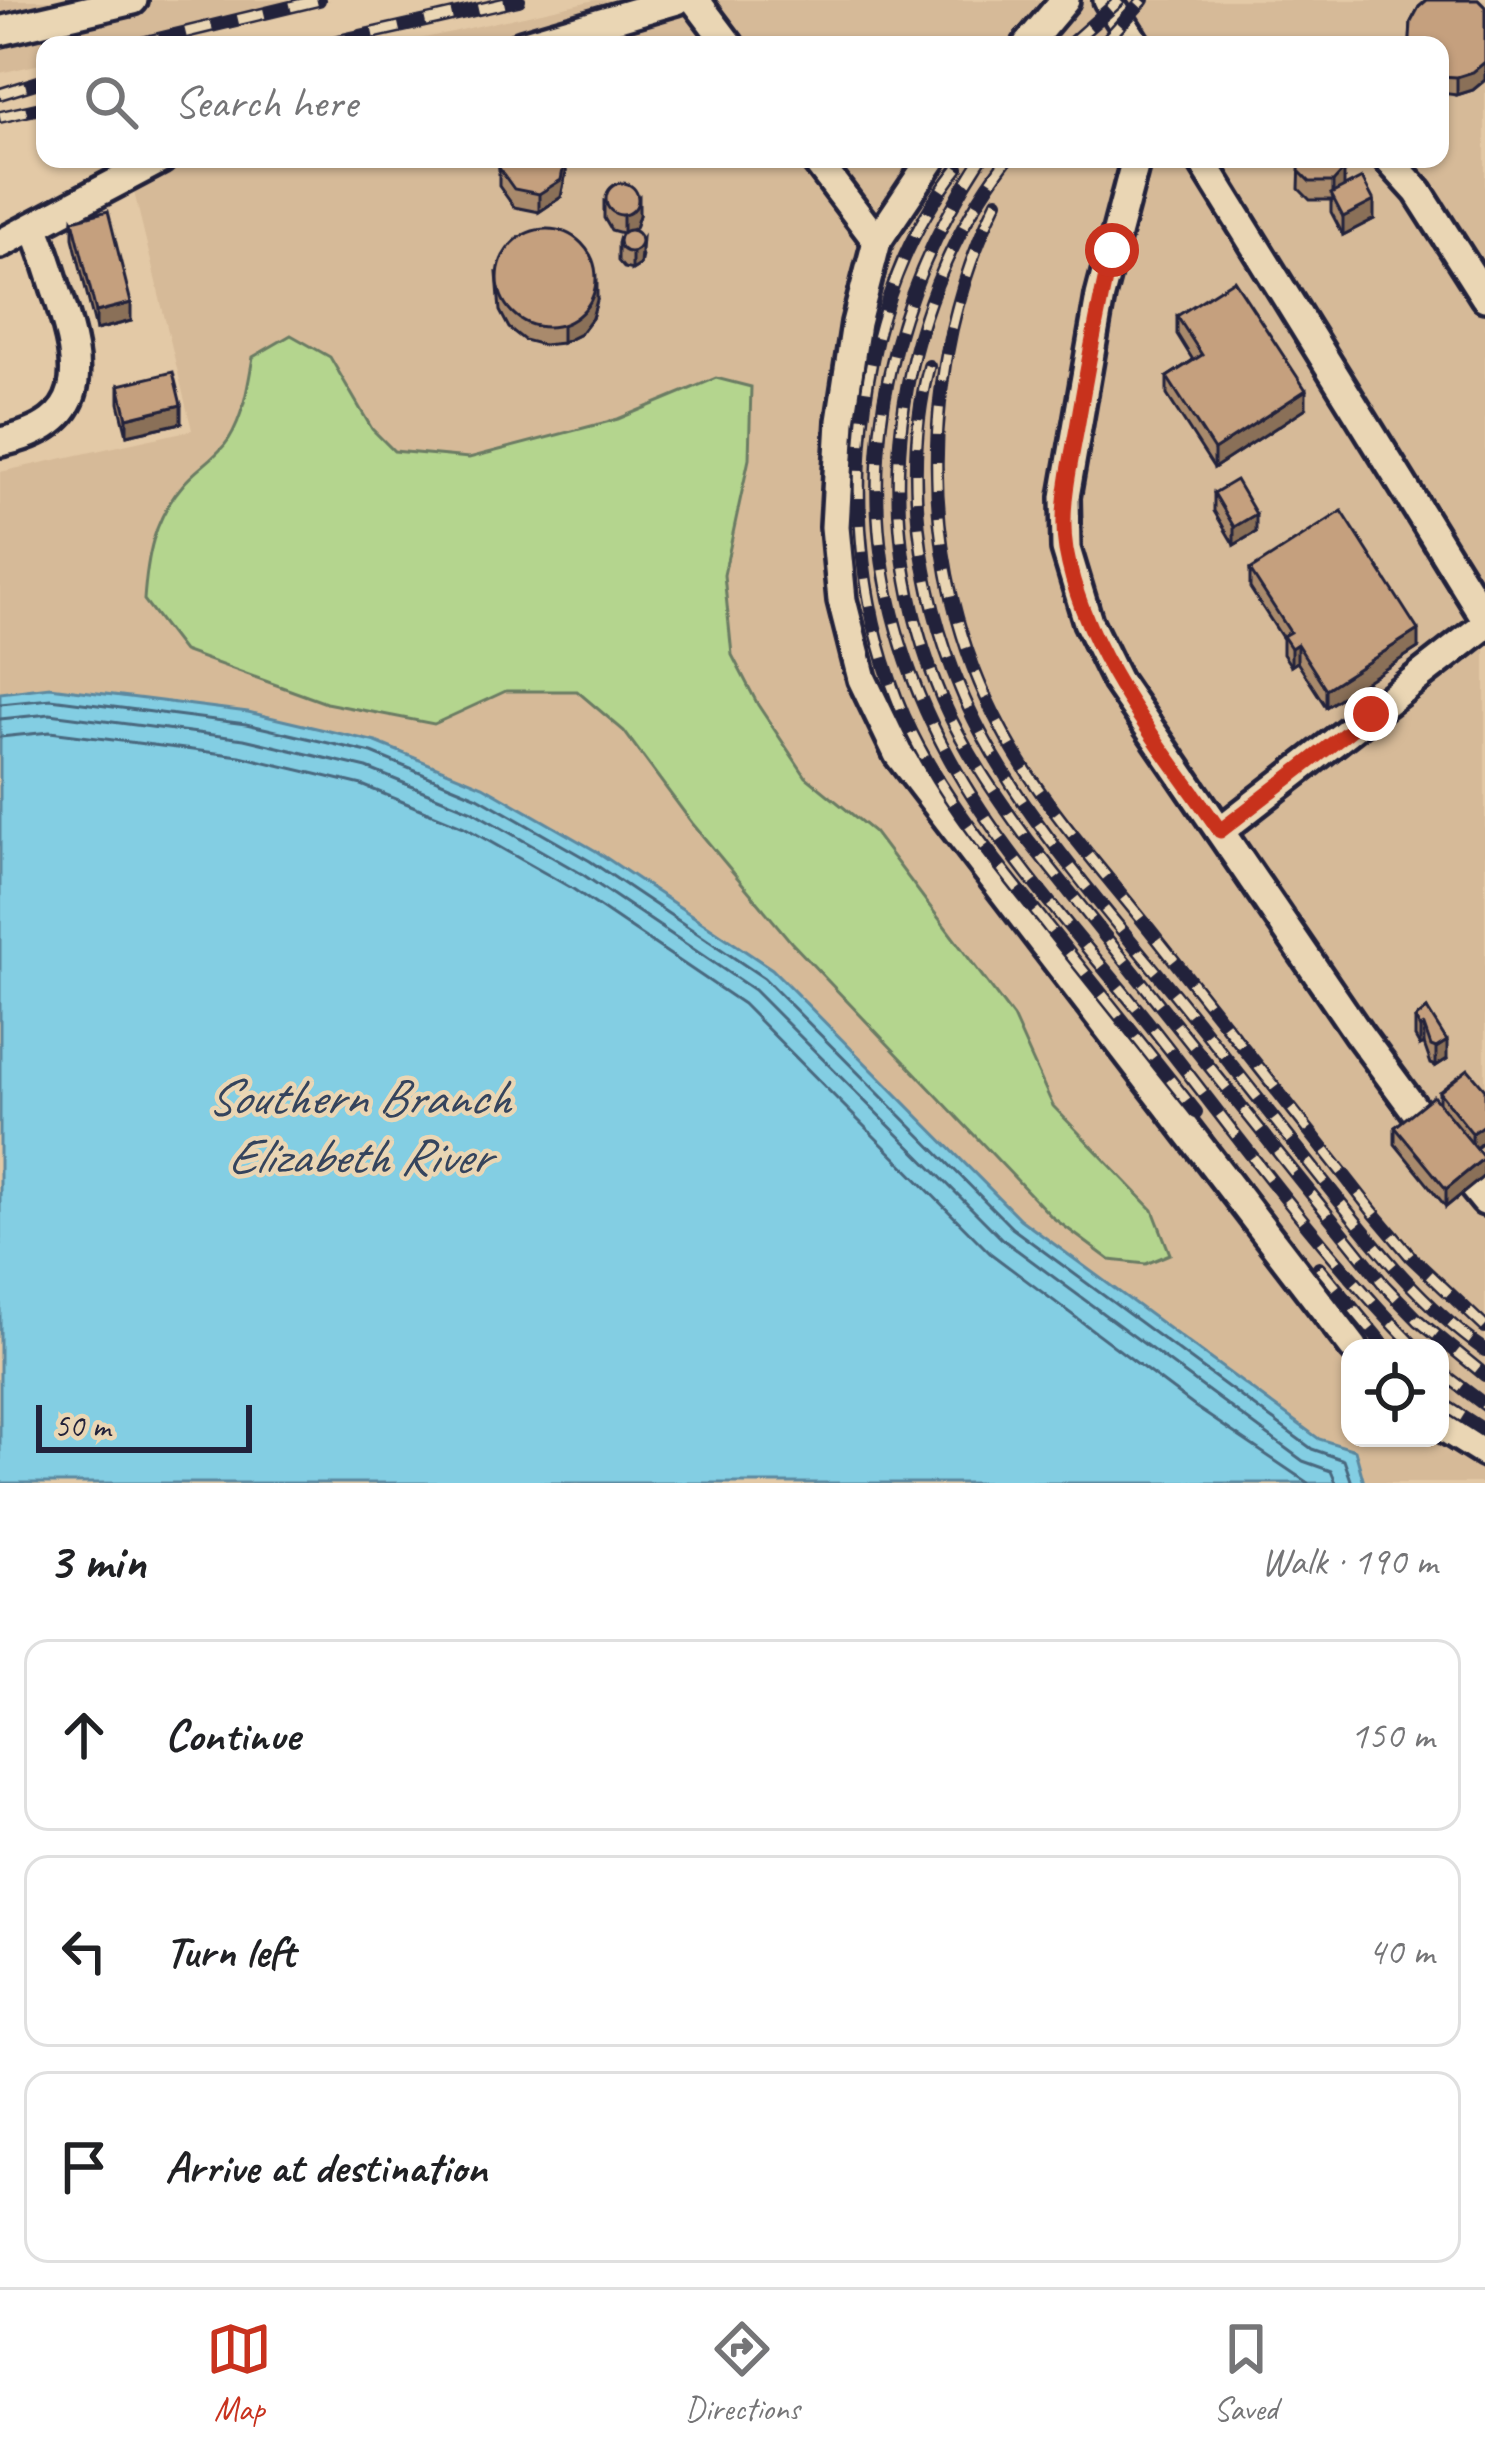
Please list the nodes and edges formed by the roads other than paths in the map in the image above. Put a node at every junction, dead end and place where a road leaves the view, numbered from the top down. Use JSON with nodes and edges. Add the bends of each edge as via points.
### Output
{"nodes":[{"id":1,"x":133,"y":0,"type":"edge"},
{"id":2,"x":677,"y":0,"type":"edge"},
{"id":3,"x":695,"y":0,"type":"edge"},
{"id":4,"x":1066,"y":0,"type":"edge"},
{"id":5,"x":1108,"y":0,"type":"edge"},
{"id":6,"x":0,"y":31,"type":"edge"},
{"id":7,"x":553,"y":36,"type":"edge"},
{"id":8,"x":722,"y":36,"type":"edge"},
{"id":9,"x":1035,"y":36,"type":"edge"},
{"id":10,"x":1130,"y":36,"type":"edge"},
{"id":11,"x":144,"y":168,"type":"edge"},
{"id":12,"x":822,"y":168,"type":"edge"},
{"id":13,"x":926,"y":168,"type":"edge"},
{"id":14,"x":1134,"y":168,"type":"edge"},
{"id":15,"x":1207,"y":168,"type":"edge"},
{"id":16,"x":1396,"y":168,"type":"edge"},
{"id":17,"x":34,"y":227,"type":"junction"},
{"id":18,"x":877,"y":241,"type":"junction"},
{"id":19,"x":0,"y":244,"type":"edge"},
{"id":20,"x":1485,"y":297,"type":"edge"},
{"id":21,"x":0,"y":442,"type":"edge"},
{"id":22,"x":1485,"y":622,"type":"edge"},
{"id":23,"x":1220,"y":831,"type":"junction"},
{"id":24,"x":1423,"y":1121,"type":"edge"},
{"id":25,"x":1347,"y":1339,"type":"edge"},
{"id":26,"x":1449,"y":1431,"type":"edge"},
{"id":27,"x":1485,"y":1453,"type":"edge"}],
"edges":[{"from":1,"to":6,"type":"lane"},
{"from":2,"to":7,"type":"lane"},
{"from":3,"to":8,"type":"lane"},
{"from":4,"to":9,"type":"lane"},
{"from":5,"to":10,"type":"lane"},
{"from":11,"to":17,"type":"lane"},
{"from":12,"to":18,"type":"lane"},
{"from":13,"to":18,"type":"lane"},
{"from":14,"to":23,"type":"lane","via":[[1100,296],[1065,497],[1066,549],[1117,681]]},
{"from":15,"to":22,"type":"lane"},
{"from":16,"to":20,"type":"lane"},
{"from":17,"to":19,"type":"lane"},
{"from":17,"to":21,"type":"lane","via":[[75,347],[76,384],[52,422]]},
{"from":18,"to":25,"type":"lane","via":[[841,421],[835,527],[862,679],[898,754]]},
{"from":22,"to":23,"type":"lane"},
{"from":23,"to":24,"type":"lane"},
{"from":26,"to":27,"type":"lane"}]}
